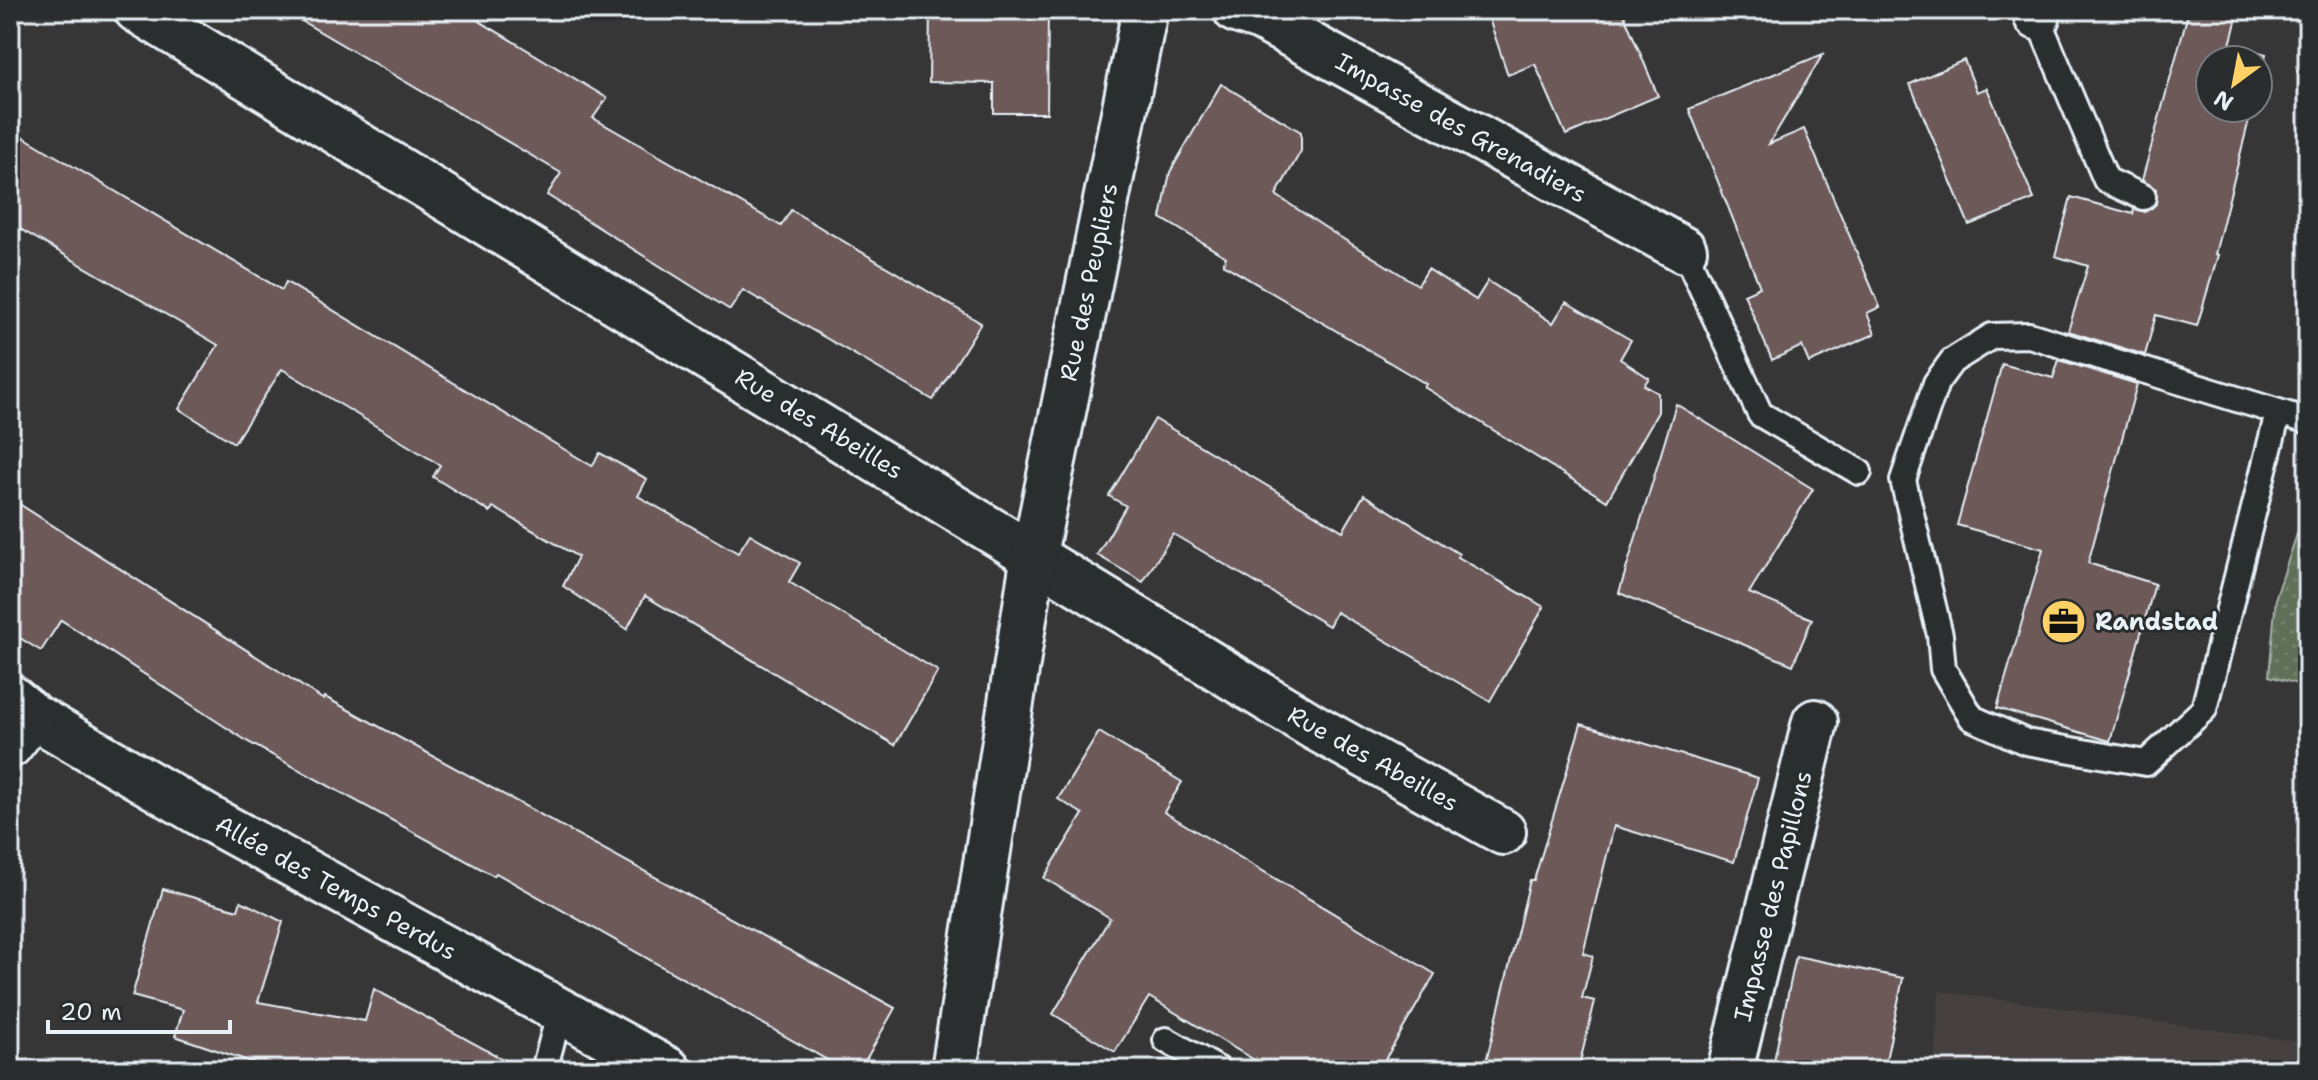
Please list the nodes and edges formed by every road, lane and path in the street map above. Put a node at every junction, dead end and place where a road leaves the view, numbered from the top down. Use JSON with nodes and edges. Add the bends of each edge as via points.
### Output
{"nodes":[{"id":1,"x":137,"y":10,"type":"edge"},
{"id":2,"x":1145,"y":10,"type":"edge"},
{"id":3,"x":1236,"y":10,"type":"edge"},
{"id":4,"x":2038,"y":14,"type":"edge"},
{"id":5,"x":2143,"y":197,"type":"dead end"},
{"id":6,"x":1684,"y":250,"type":"joint"},
{"id":7,"x":2278,"y":413,"type":"junction"},
{"id":8,"x":2308,"y":421,"type":"edge"},
{"id":9,"x":1859,"y":472,"type":"dead end"},
{"id":10,"x":1034,"y":554,"type":"junction"},
{"id":11,"x":18,"y":719,"type":"edge"},
{"id":12,"x":1815,"y":722,"type":"dead end"},
{"id":13,"x":1503,"y":832,"type":"dead end"},
{"id":14,"x":560,"y":1011,"type":"junction"},
{"id":15,"x":1166,"y":1040,"type":"dead end"},
{"id":16,"x":544,"y":1070,"type":"edge"},
{"id":17,"x":668,"y":1070,"type":"edge"},
{"id":18,"x":954,"y":1070,"type":"edge"},
{"id":19,"x":1219,"y":1070,"type":"edge"},
{"id":20,"x":1730,"y":1070,"type":"edge"}],
"edges":[{"from":1,"to":10,"type":"street","name":"Rue des Abeilles"},
{"from":2,"to":10,"type":"street","name":"Rue des Peupliers"},
{"from":3,"to":6,"type":"street","name":"Impasse des Grenadiers","via":[[1261,18]]},
{"from":4,"to":5,"type":"lane","via":[[2106,180]]},
{"from":6,"to":9,"type":"lane","via":[[1760,414]]},
{"from":7,"to":7,"type":"lane","via":[[2029,335],[1992,336],[1952,361],[1936,383],[1903,480],[1940,635],[1943,669],[1972,718],[2026,742],[2146,763],[2204,709]]},
{"from":7,"to":8,"type":"lane"},
{"from":10,"to":13,"type":"street","name":"Rue des Abeilles","via":[[1314,727]]},
{"from":10,"to":18,"type":"street","name":"Rue des Peupliers"},
{"from":11,"to":14,"type":"street","name":"Allée des Temps Perdus"},
{"from":12,"to":20,"type":"street","name":"Impasse des Papillons"},
{"from":14,"to":16,"type":"lane"},
{"from":14,"to":17,"type":"street","name":"Allée des Temps Perdus"},
{"from":15,"to":19,"type":"lane"}]}
